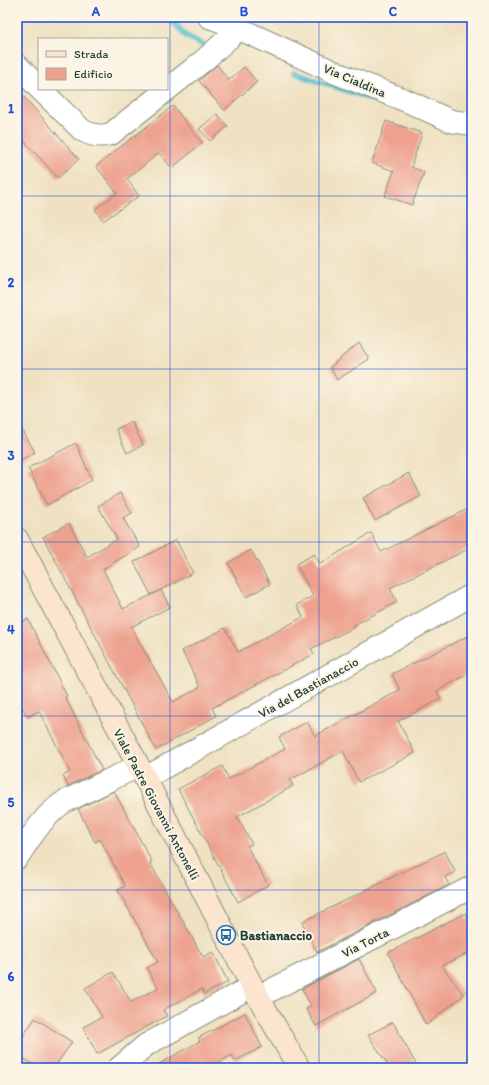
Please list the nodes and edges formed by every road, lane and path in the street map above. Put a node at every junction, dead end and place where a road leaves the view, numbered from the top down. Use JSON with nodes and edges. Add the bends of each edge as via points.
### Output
{"nodes":[{"id":1,"x":209,"y":17,"type":"edge"},
{"id":2,"x":239,"y":29,"type":"junction"},
{"id":3,"x":17,"y":65,"type":"edge"},
{"id":4,"x":38,"y":86,"type":"edge"},
{"id":5,"x":168,"y":89,"type":"edge"},
{"id":6,"x":42,"y":90,"type":"edge"},
{"id":7,"x":166,"y":90,"type":"edge"},
{"id":8,"x":472,"y":124,"type":"edge"},
{"id":9,"x":17,"y":539,"type":"edge"},
{"id":10,"x":472,"y":595,"type":"edge"},
{"id":11,"x":141,"y":772,"type":"junction"},
{"id":12,"x":17,"y":858,"type":"edge"},
{"id":13,"x":472,"y":887,"type":"edge"},
{"id":14,"x":255,"y":991,"type":"junction"},
{"id":15,"x":119,"y":1068,"type":"edge"},
{"id":16,"x":300,"y":1068,"type":"edge"}],
"edges":[{"from":1,"to":2,"type":"street","name":"Via Cialdina"},
{"from":2,"to":5,"type":"street"},
{"from":2,"to":8,"type":"street","name":"Via Cialdina","via":[[451,121]]},
{"from":3,"to":4,"type":"street"},
{"from":6,"to":7,"type":"street","via":[[82,130],[96,136],[111,134]]},
{"from":9,"to":11,"type":"main road","name":"Viale Padre Giovanni Antonelli"},
{"from":10,"to":11,"type":"street","name":"Via del Bastianaccio"},
{"from":11,"to":12,"type":"street","name":"Via del Bastianaccio","via":[[64,802],[43,821]]},
{"from":11,"to":14,"type":"main road","name":"Viale Padre Giovanni Antonelli"},
{"from":13,"to":14,"type":"street","name":"Via Torta"},
{"from":14,"to":15,"type":"street","name":"Via Torta","via":[[146,1045]]},
{"from":14,"to":16,"type":"main road","name":"Viale Padre Giovanni Antonelli"}]}
